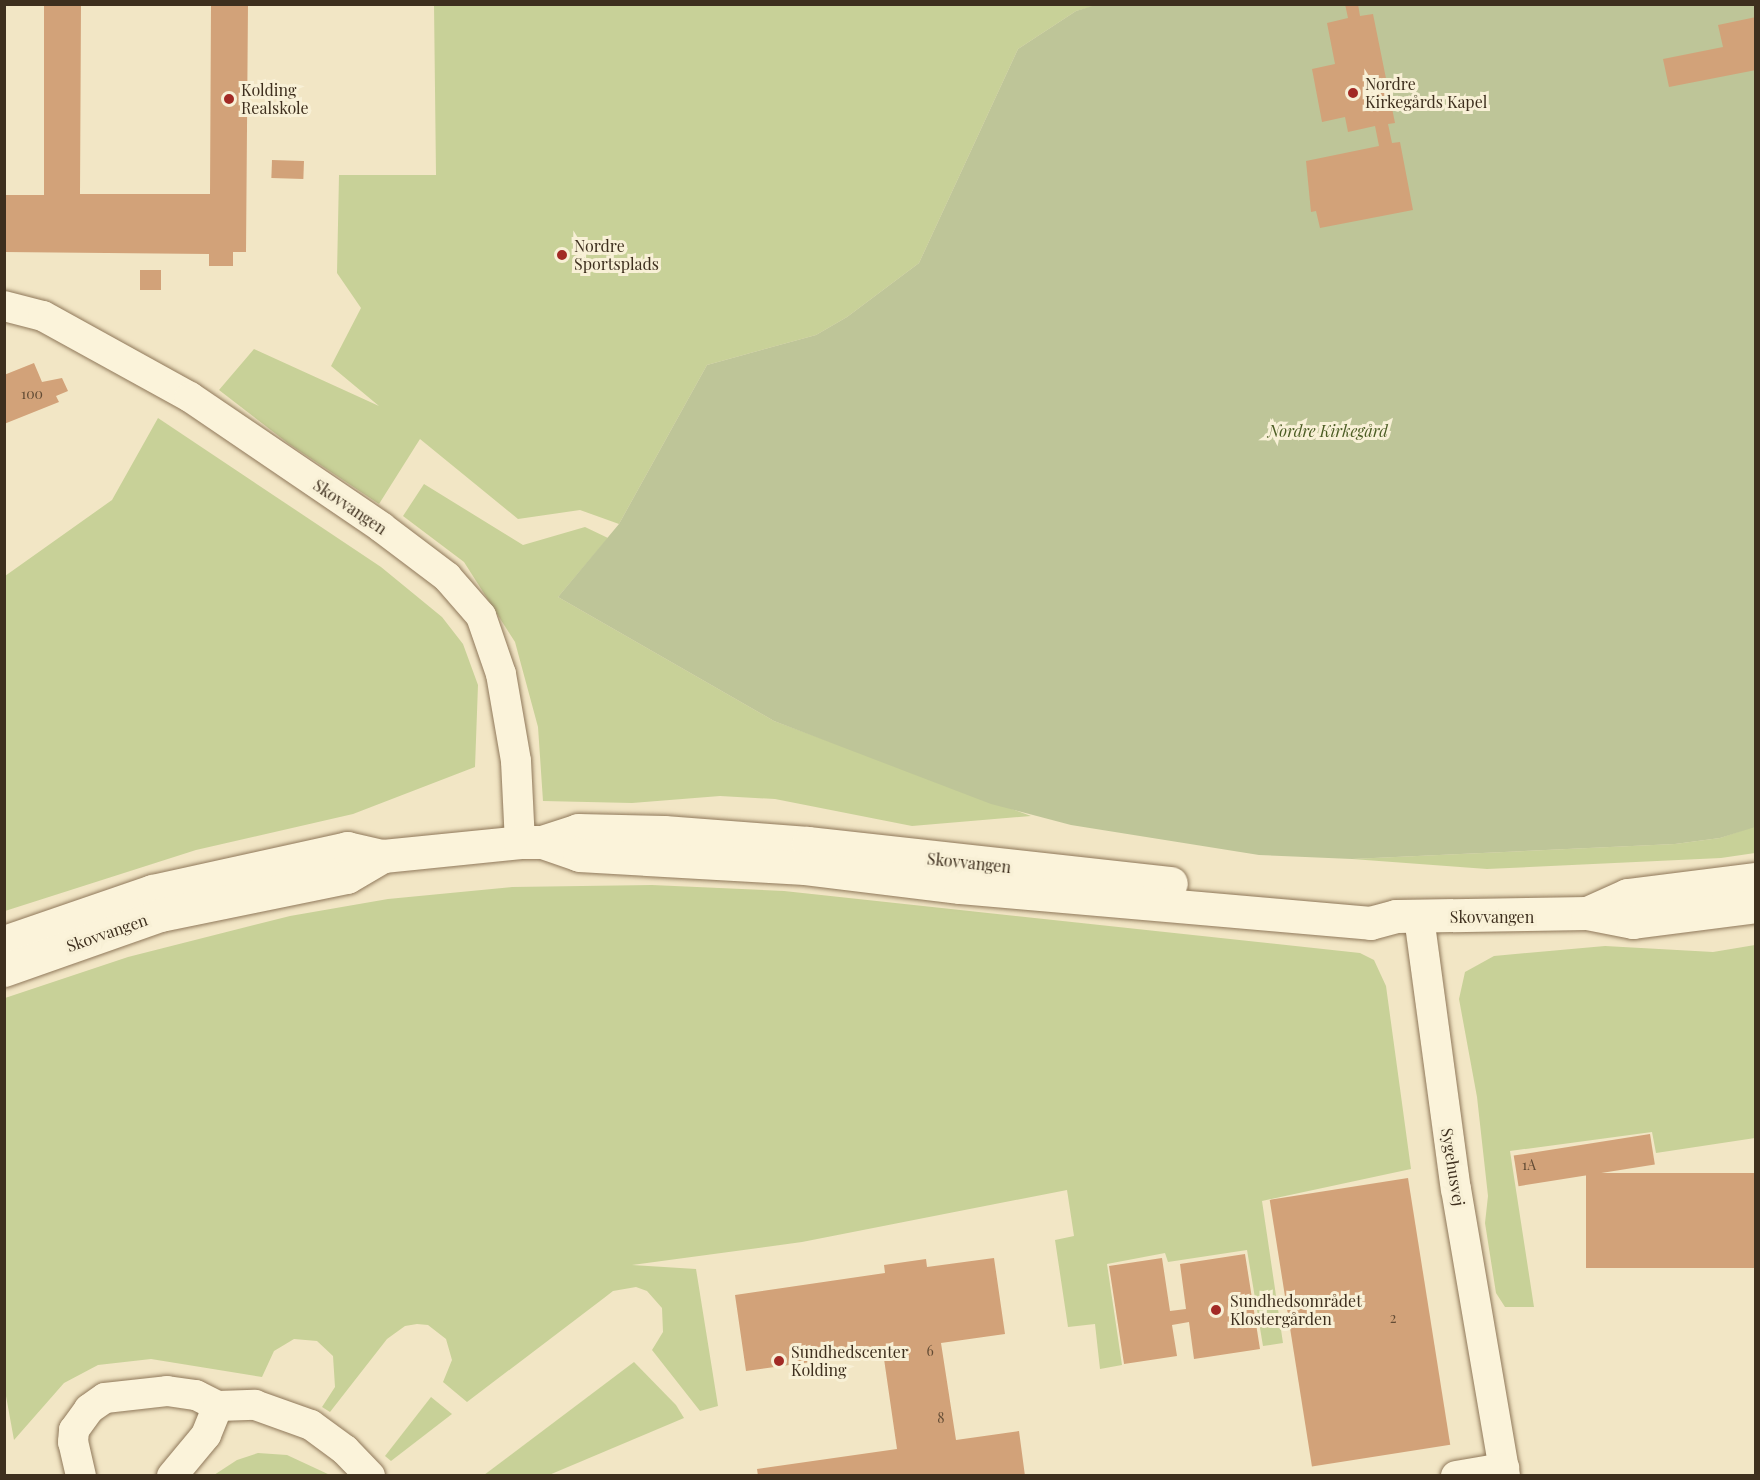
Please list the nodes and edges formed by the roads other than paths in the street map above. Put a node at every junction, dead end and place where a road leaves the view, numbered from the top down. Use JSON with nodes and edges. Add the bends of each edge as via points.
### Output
{"nodes":[{"id":1,"x":4,"y":306,"type":"edge"},
{"id":2,"x":531,"y":842,"type":"junction"},
{"id":3,"x":383,"y":856,"type":"junction"},
{"id":4,"x":1755,"y":879,"type":"edge"},
{"id":5,"x":1755,"y":906,"type":"edge"},
{"id":6,"x":1587,"y":913,"type":"junction"},
{"id":7,"x":1407,"y":916,"type":"junction"},
{"id":8,"x":4,"y":942,"type":"edge"},
{"id":9,"x":4,"y":970,"type":"edge"},
{"id":10,"x":218,"y":1406,"type":"junction"},
{"id":11,"x":1504,"y":1472,"type":"edge"},
{"id":12,"x":81,"y":1476,"type":"edge"},
{"id":13,"x":172,"y":1476,"type":"edge"},
{"id":14,"x":370,"y":1476,"type":"edge"},
{"id":15,"x":1456,"y":1476,"type":"edge"}],
"edges":[{"from":1,"to":2,"type":"street","name":"Skovvangen","via":[[43,316],[190,397],[381,527],[447,578],[481,616],[501,674]]},
{"from":2,"to":3,"type":"street","name":"Skovvangen"},
{"from":2,"to":7,"type":"street","name":"Skovvangen","via":[[579,855],[805,868],[960,887],[1359,922]]},
{"from":3,"to":8,"type":"street","name":"Skovvangen","via":[[348,848],[152,891]]},
{"from":3,"to":9,"type":"street","name":"Skovvangen","via":[[347,877],[160,915]]},
{"from":4,"to":6,"type":"street","name":"Skovvangen","via":[[1627,895]]},
{"from":5,"to":6,"type":"street","name":"Skovvangen","via":[[1633,922]]},
{"from":6,"to":7,"type":"street","name":"Skovvangen"},
{"from":7,"to":11,"type":"street","name":"Sygehusvej"},
{"from":10,"to":12,"type":"street","via":[[196,1395],[167,1391],[105,1398],[89,1409],[74,1430],[74,1453]]},
{"from":10,"to":13,"type":"street","via":[[206,1435]]},
{"from":10,"to":14,"type":"street","via":[[255,1405],[311,1425],[345,1450]]},
{"from":11,"to":15,"type":"street"}]}
